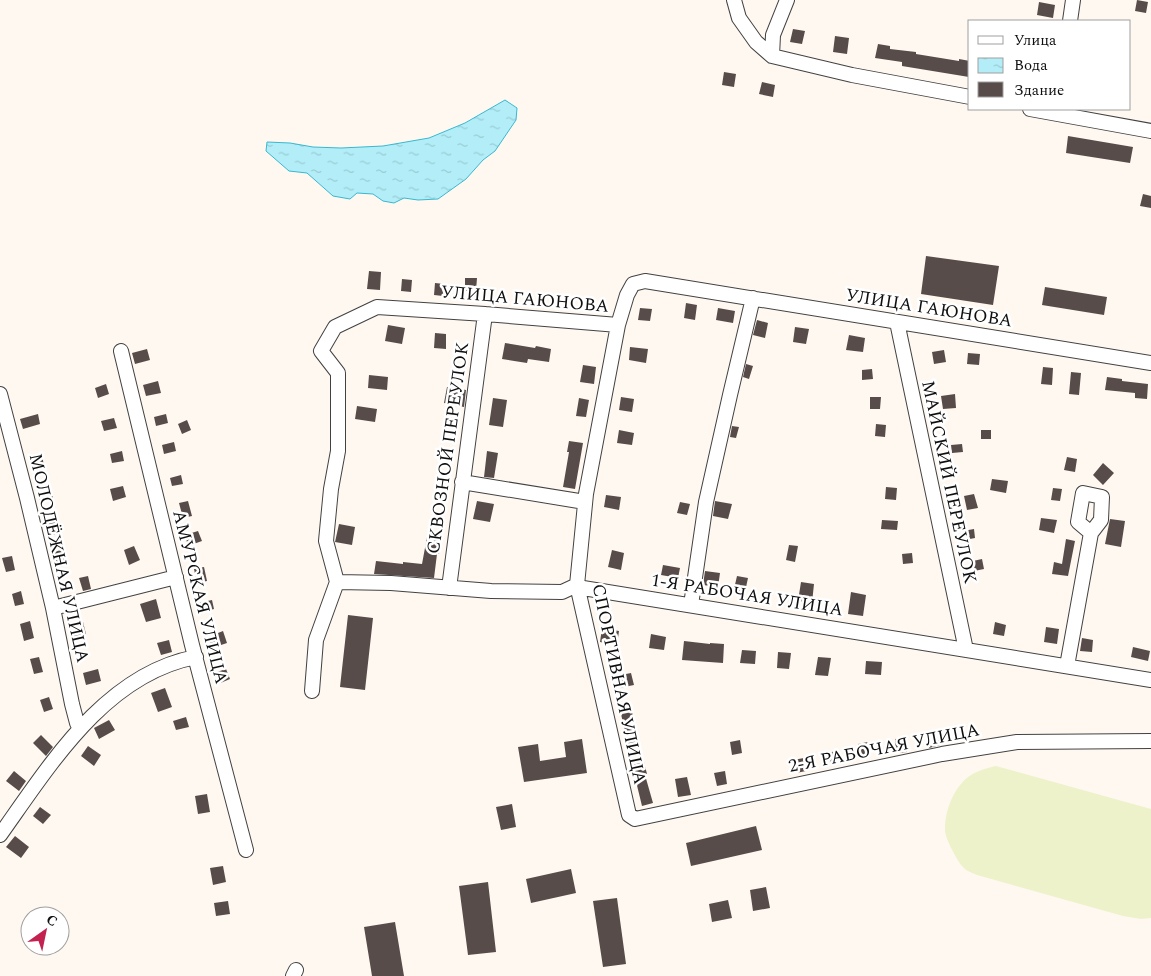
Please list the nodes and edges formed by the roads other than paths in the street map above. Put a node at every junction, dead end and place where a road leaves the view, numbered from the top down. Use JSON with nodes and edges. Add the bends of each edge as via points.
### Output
{"nodes":[{"id":1,"x":734,"y":0,"type":"edge"},
{"id":2,"x":787,"y":0,"type":"edge"},
{"id":3,"x":1074,"y":0,"type":"edge"},
{"id":4,"x":1070,"y":20,"type":"edge"},
{"id":5,"x":772,"y":56,"type":"junction"},
{"id":6,"x":968,"y":97,"type":"edge"},
{"id":7,"x":1044,"y":110,"type":"edge"},
{"id":8,"x":1057,"y":111,"type":"edge"},
{"id":9,"x":1151,"y":131,"type":"edge"},
{"id":10,"x":753,"y":298,"type":"junction"},
{"id":11,"x":485,"y":314,"type":"junction"},
{"id":12,"x":897,"y":322,"type":"junction"},
{"id":13,"x":618,"y":325,"type":"junction"},
{"id":14,"x":120,"y":352,"type":"dead end"},
{"id":15,"x":1151,"y":363,"type":"edge"},
{"id":16,"x":0,"y":394,"type":"edge"},
{"id":17,"x":462,"y":482,"type":"junction"},
{"id":18,"x":585,"y":502,"type":"junction"},
{"id":19,"x":1091,"y":533,"type":"dead end"},
{"id":20,"x":176,"y":576,"type":"junction"},
{"id":21,"x":337,"y":582,"type":"junction"},
{"id":22,"x":577,"y":585,"type":"junction"},
{"id":23,"x":448,"y":588,"type":"junction"},
{"id":24,"x":691,"y":605,"type":"junction"},
{"id":25,"x":53,"y":608,"type":"junction"},
{"id":26,"x":966,"y":650,"type":"junction"},
{"id":27,"x":196,"y":657,"type":"junction"},
{"id":28,"x":1067,"y":666,"type":"junction"},
{"id":29,"x":1151,"y":680,"type":"edge"},
{"id":30,"x":312,"y":691,"type":"dead end"},
{"id":31,"x":80,"y":729,"type":"junction"},
{"id":32,"x":1151,"y":741,"type":"edge"},
{"id":33,"x":628,"y":815,"type":"joint"},
{"id":34,"x":0,"y":835,"type":"edge"},
{"id":35,"x":246,"y":850,"type":"dead end"}],
"edges":[{"from":1,"to":5,"type":"street","via":[[738,18],[756,42]]},
{"from":2,"to":5,"type":"street","via":[[773,35]]},
{"from":3,"to":4,"type":"street"},
{"from":5,"to":6,"type":"street"},
{"from":7,"to":8,"type":"street"},
{"from":8,"to":9,"type":"street"},
{"from":10,"to":12,"type":"street","name":"УЛИЦА ГАЮНОВА"},
{"from":10,"to":13,"type":"street","name":"УЛИЦА ГАЮНОВА","via":[[645,281],[633,284]]},
{"from":10,"to":24,"type":"street","via":[[706,502]]},
{"from":11,"to":13,"type":"street","name":"УЛИЦА ГАЮНОВА"},
{"from":11,"to":17,"type":"street","name":"СКВОЗНОЙ ПЕРЕУЛОК"},
{"from":11,"to":21,"type":"street","name":"УЛИЦА ГАЮНОВА","via":[[378,307],[335,327],[330,335],[322,351],[338,373],[338,451],[326,541]]},
{"from":12,"to":15,"type":"street","name":"УЛИЦА ГАЮНОВА"},
{"from":12,"to":26,"type":"street","name":"МАЙСКИЙ ПЕРЕУЛОК"},
{"from":13,"to":18,"type":"street","name":"СПОРТИВНАЯ УЛИЦА"},
{"from":14,"to":20,"type":"street","name":"АМУРСКАЯ УЛИЦА"},
{"from":16,"to":25,"type":"street","name":"МОЛОДЁЖНАЯ УЛИЦА"},
{"from":17,"to":18,"type":"street"},
{"from":17,"to":23,"type":"street","name":"СКВОЗНОЙ ПЕРЕУЛОК"},
{"from":18,"to":22,"type":"street","name":"СПОРТИВНАЯ УЛИЦА"},
{"from":19,"to":28,"type":"street"},
{"from":20,"to":25,"type":"street"},
{"from":20,"to":27,"type":"street","name":"АМУРСКАЯ УЛИЦА"},
{"from":21,"to":23,"type":"street"},
{"from":21,"to":30,"type":"street","via":[[316,640]]},
{"from":22,"to":23,"type":"street","via":[[562,592]]},
{"from":22,"to":24,"type":"street","name":"1-Я РАБОЧАЯ УЛИЦА"},
{"from":22,"to":33,"type":"street","name":"СПОРТИВНАЯ УЛИЦА"},
{"from":24,"to":26,"type":"street","name":"1-Я РАБОЧАЯ УЛИЦА"},
{"from":25,"to":31,"type":"street","name":"МОЛОДЁЖНАЯ УЛИЦА"},
{"from":26,"to":28,"type":"street","name":"1-Я РАБОЧАЯ УЛИЦА"},
{"from":27,"to":31,"type":"street","via":[[158,669],[128,685]]},
{"from":27,"to":35,"type":"street","name":"АМУРСКАЯ УЛИЦА"},
{"from":28,"to":29,"type":"street","name":"1-Я РАБОЧАЯ УЛИЦА"},
{"from":31,"to":34,"type":"street"},
{"from":32,"to":33,"type":"street","name":"2-Я РАБОЧАЯ УЛИЦА","via":[[1017,742],[942,754],[635,819]]}]}
